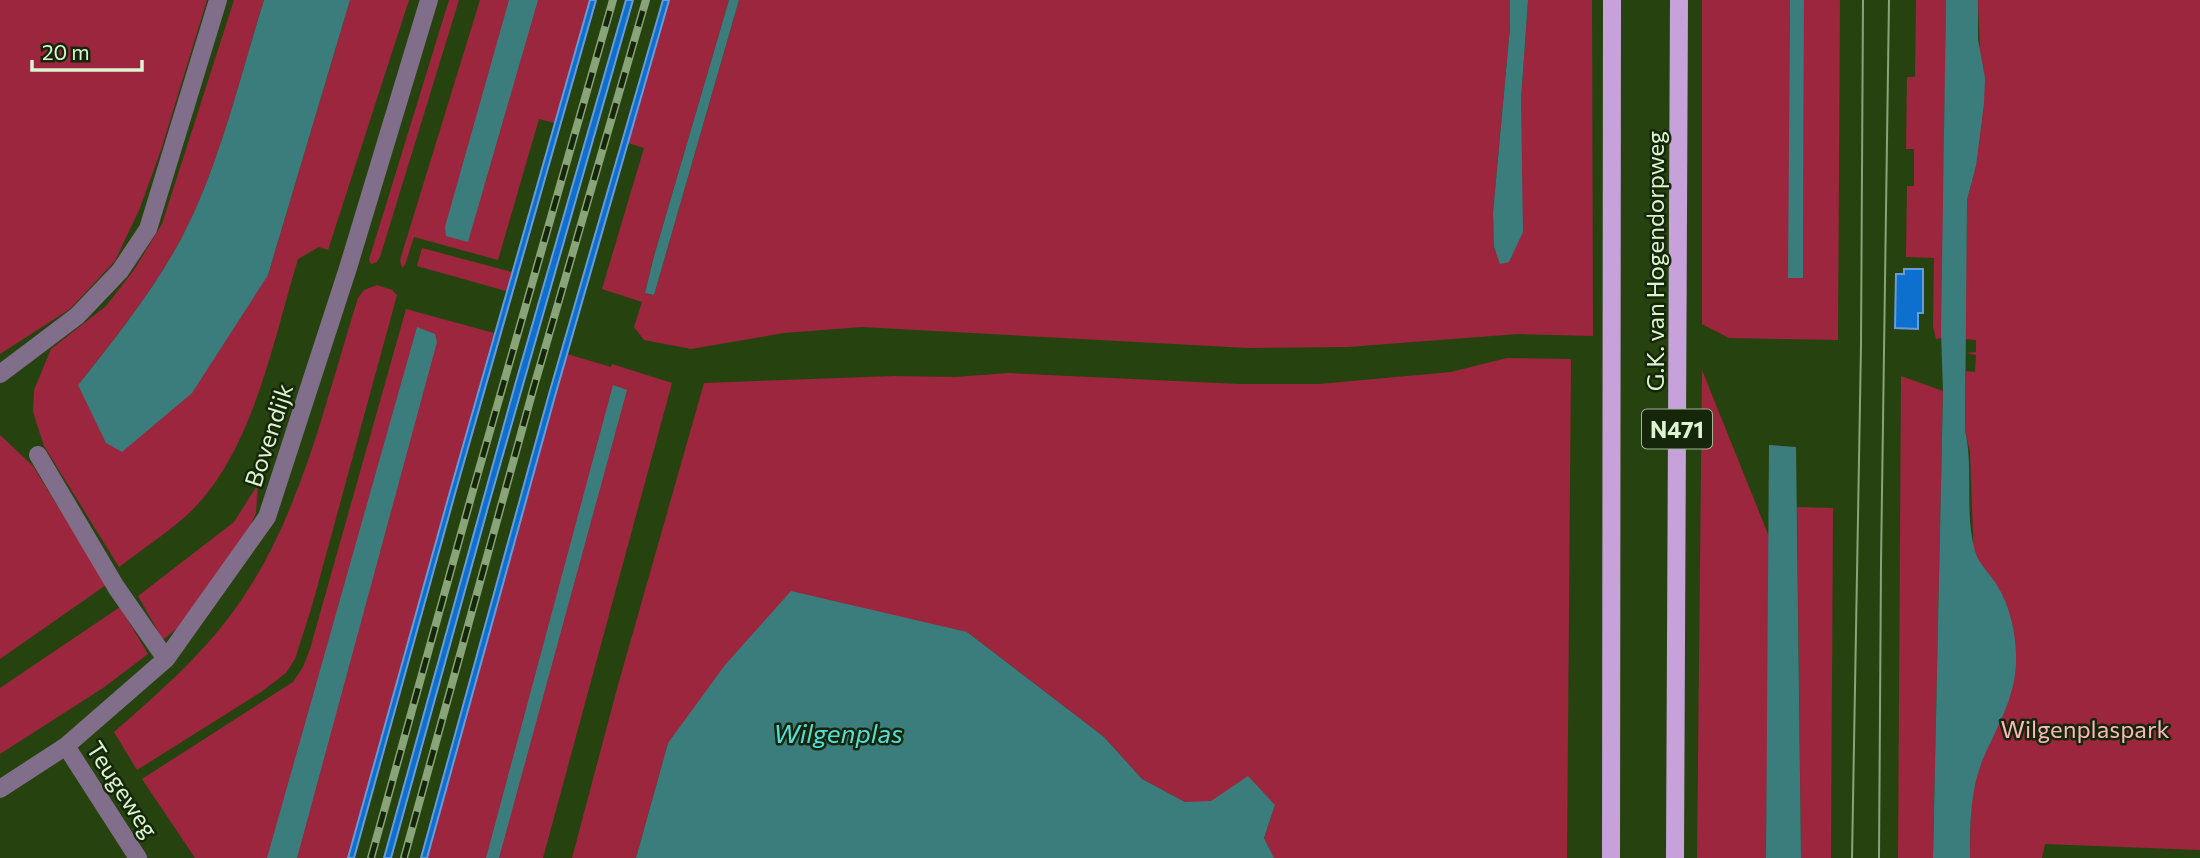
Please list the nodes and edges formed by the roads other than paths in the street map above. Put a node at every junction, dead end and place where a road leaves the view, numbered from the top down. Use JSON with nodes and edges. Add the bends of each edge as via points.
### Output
{"nodes":[{"id":1,"x":218,"y":0,"type":"edge"},
{"id":2,"x":429,"y":0,"type":"edge"},
{"id":3,"x":1612,"y":0,"type":"edge"},
{"id":4,"x":1679,"y":0,"type":"edge"},
{"id":5,"x":0,"y":374,"type":"edge"},
{"id":6,"x":38,"y":456,"type":"dead end"},
{"id":7,"x":166,"y":659,"type":"junction"},
{"id":8,"x":66,"y":746,"type":"junction"},
{"id":9,"x":0,"y":789,"type":"edge"},
{"id":10,"x":138,"y":858,"type":"edge"},
{"id":11,"x":1611,"y":858,"type":"edge"},
{"id":12,"x":1675,"y":858,"type":"edge"}],
"edges":[{"from":1,"to":5,"type":"street","via":[[148,229],[120,271],[77,316]]},
{"from":2,"to":7,"type":"street","name":"Bovendijk","via":[[267,517]]},
{"from":3,"to":11,"type":"main road","name":"G.K. van Hogendorpweg","number":"N471"},
{"from":4,"to":12,"type":"main road","name":"G.K. van Hogendorpweg","number":"N471"},
{"from":6,"to":7,"type":"street","via":[[116,587]]},
{"from":7,"to":8,"type":"street","name":"Bovendijk"},
{"from":8,"to":9,"type":"street","name":"Bovendijk"},
{"from":8,"to":10,"type":"street","name":"Teugeweg"}]}
